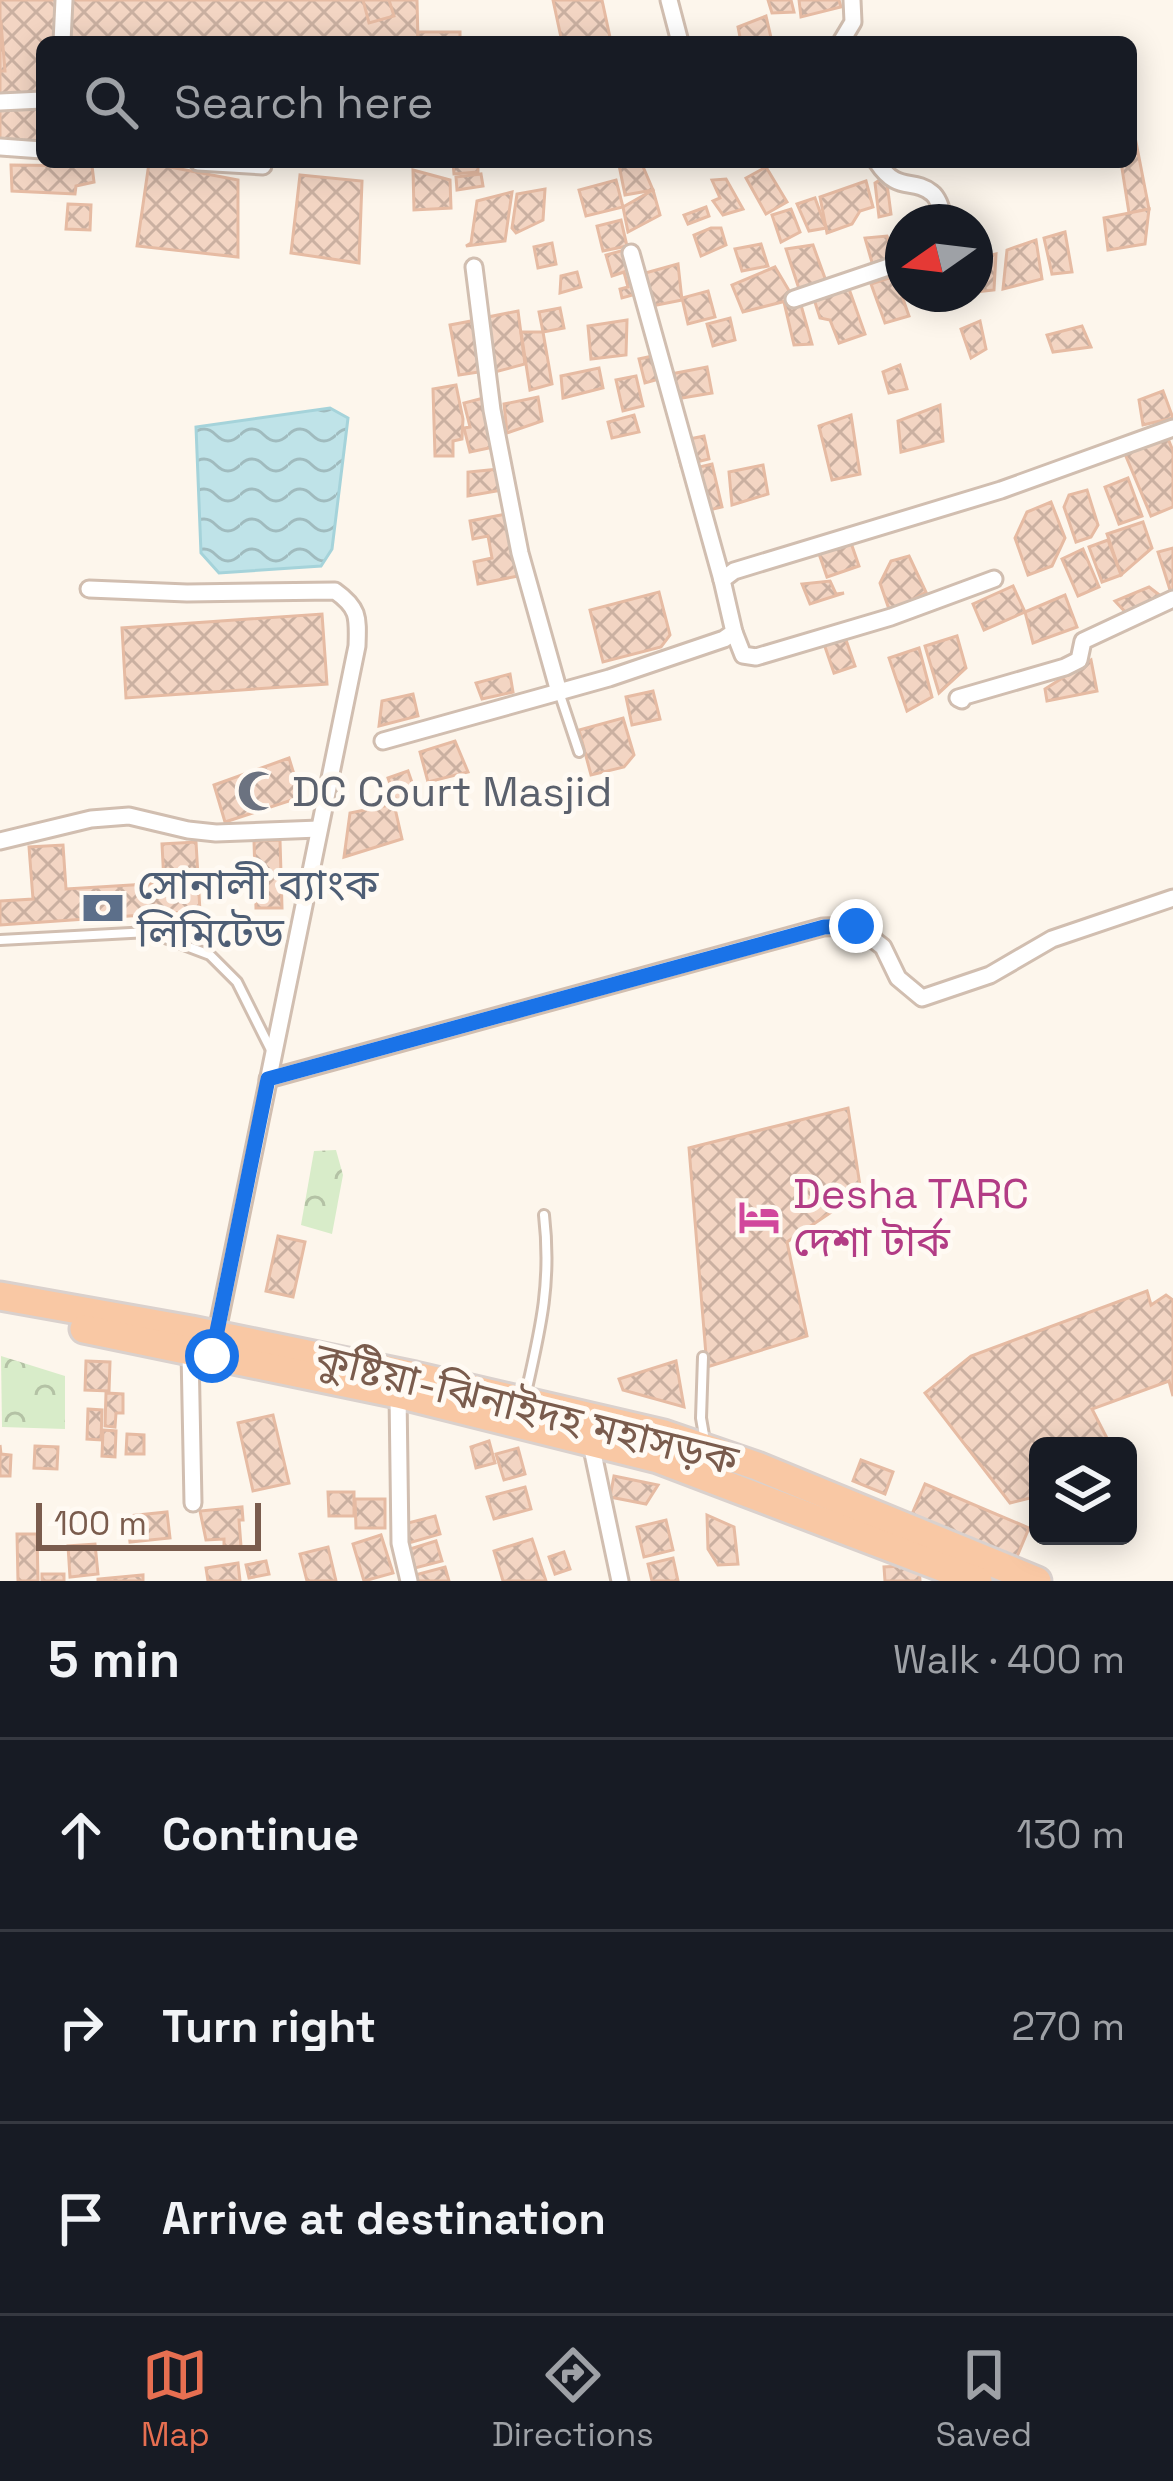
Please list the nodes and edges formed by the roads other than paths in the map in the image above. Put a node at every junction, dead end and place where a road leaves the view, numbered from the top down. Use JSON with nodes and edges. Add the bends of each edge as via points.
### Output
{"nodes":[{"id":1,"x":64,"y":0,"type":"edge"},
{"id":2,"x":669,"y":0,"type":"edge"},
{"id":3,"x":852,"y":0,"type":"edge"},
{"id":4,"x":62,"y":36,"type":"edge"},
{"id":5,"x":678,"y":36,"type":"edge"},
{"id":6,"x":845,"y":36,"type":"edge"},
{"id":7,"x":36,"y":100,"type":"edge"},
{"id":8,"x":0,"y":102,"type":"edge"},
{"id":9,"x":0,"y":147,"type":"edge"},
{"id":10,"x":36,"y":150,"type":"edge"},
{"id":11,"x":881,"y":168,"type":"edge"},
{"id":12,"x":939,"y":204,"type":"edge"},
{"id":13,"x":631,"y":253,"type":"dead end"},
{"id":14,"x":474,"y":267,"type":"dead end"},
{"id":15,"x":885,"y":268,"type":"edge"},
{"id":16,"x":794,"y":299,"type":"dead end"},
{"id":17,"x":1173,"y":428,"type":"edge"},
{"id":18,"x":994,"y":579,"type":"dead end"},
{"id":19,"x":722,"y":580,"type":"junction"},
{"id":20,"x":89,"y":590,"type":"dead end"},
{"id":21,"x":1173,"y":599,"type":"edge"},
{"id":22,"x":734,"y":632,"type":"junction"},
{"id":23,"x":559,"y":692,"type":"junction"},
{"id":24,"x":962,"y":700,"type":"dead end"},
{"id":25,"x":383,"y":741,"type":"dead end"},
{"id":26,"x":579,"y":752,"type":"dead end"},
{"id":27,"x":319,"y":829,"type":"junction"},
{"id":28,"x":0,"y":841,"type":"edge"},
{"id":29,"x":1173,"y":898,"type":"edge"},
{"id":30,"x":0,"y":940,"type":"edge"},
{"id":31,"x":273,"y":1054,"type":"junction"},
{"id":32,"x":268,"y":1079,"type":"junction"},
{"id":33,"x":544,"y":1215,"type":"dead end"},
{"id":34,"x":0,"y":1297,"type":"edge"},
{"id":35,"x":0,"y":1311,"type":"edge"},
{"id":36,"x":206,"y":1348,"type":"junction"},
{"id":37,"x":703,"y":1357,"type":"dead end"},
{"id":38,"x":398,"y":1394,"type":"junction"},
{"id":39,"x":524,"y":1402,"type":"junction"},
{"id":40,"x":593,"y":1430,"type":"junction"},
{"id":41,"x":706,"y":1448,"type":"junction"},
{"id":42,"x":193,"y":1503,"type":"dead end"},
{"id":43,"x":409,"y":1581,"type":"edge"},
{"id":44,"x":620,"y":1581,"type":"edge"},
{"id":45,"x":978,"y":1581,"type":"edge"},
{"id":46,"x":1037,"y":1581,"type":"edge"}],
"edges":[{"from":1,"to":4,"type":"street"},
{"from":2,"to":5,"type":"street"},
{"from":3,"to":6,"type":"street"},
{"from":7,"to":8,"type":"street"},
{"from":9,"to":10,"type":"street"},
{"from":11,"to":12,"type":"street","via":[[896,182],[929,190]]},
{"from":13,"to":19,"type":"street"},
{"from":14,"to":23,"type":"street","via":[[516,532]]},
{"from":15,"to":16,"type":"street"},
{"from":17,"to":19,"type":"street"},
{"from":18,"to":22,"type":"street","via":[[756,657],[743,655]]},
{"from":19,"to":22,"type":"street"},
{"from":20,"to":27,"type":"street","via":[[335,591],[352,603],[357,646]]},
{"from":21,"to":24,"type":"street","via":[[1084,641],[1078,660],[1065,667]]},
{"from":22,"to":23,"type":"street"},
{"from":23,"to":25,"type":"street"},
{"from":23,"to":26,"type":"lane"},
{"from":27,"to":28,"type":"street","via":[[216,832],[129,816]]},
{"from":27,"to":31,"type":"street"},
{"from":29,"to":32,"type":"street","via":[[1052,939],[991,975],[922,998],[898,978],[883,946],[856,926],[824,927]]},
{"from":30,"to":31,"type":"lane","via":[[149,932],[210,955],[237,982]]},
{"from":31,"to":32,"type":"street"},
{"from":32,"to":36,"type":"street"},
{"from":33,"to":39,"type":"lane","via":[[544,1316]]},
{"from":34,"to":36,"type":"highway","name":"কুষ্টিয়া-ঝিনাইদহ মহাসড়ক"},
{"from":35,"to":36,"type":"highway","name":"কুষ্টিয়া-ঝিনাইদহ মহাসড়ক"},
{"from":36,"to":38,"type":"highway","name":"কুষ্টিয়া-ঝিনাইদহ মহাসড়ক"},
{"from":36,"to":39,"type":"highway","name":"কুষ্টিয়া-ঝিনাইদহ মহাসড়ক","via":[[415,1376]]},
{"from":36,"to":42,"type":"street"},
{"from":37,"to":41,"type":"lane"},
{"from":38,"to":40,"type":"highway","name":"কুষ্টিয়া-ঝিনাইদহ মহাসড়ক"},
{"from":38,"to":43,"type":"street","via":[[400,1543]]},
{"from":39,"to":40,"type":"highway","name":"কুষ্টিয়া-ঝিনাইদহ মহাসড়ক"},
{"from":40,"to":41,"type":"highway","name":"কুষ্টিয়া-ঝিনাইদহ মহাসড়ক"},
{"from":40,"to":44,"type":"street"},
{"from":40,"to":45,"type":"highway","name":"কুষ্টিয়া-ঝিনাইদহ মহাসড়ক"},
{"from":41,"to":46,"type":"highway","name":"কুষ্টিয়া-ঝিনাইদহ মহাসড়ক"}]}
